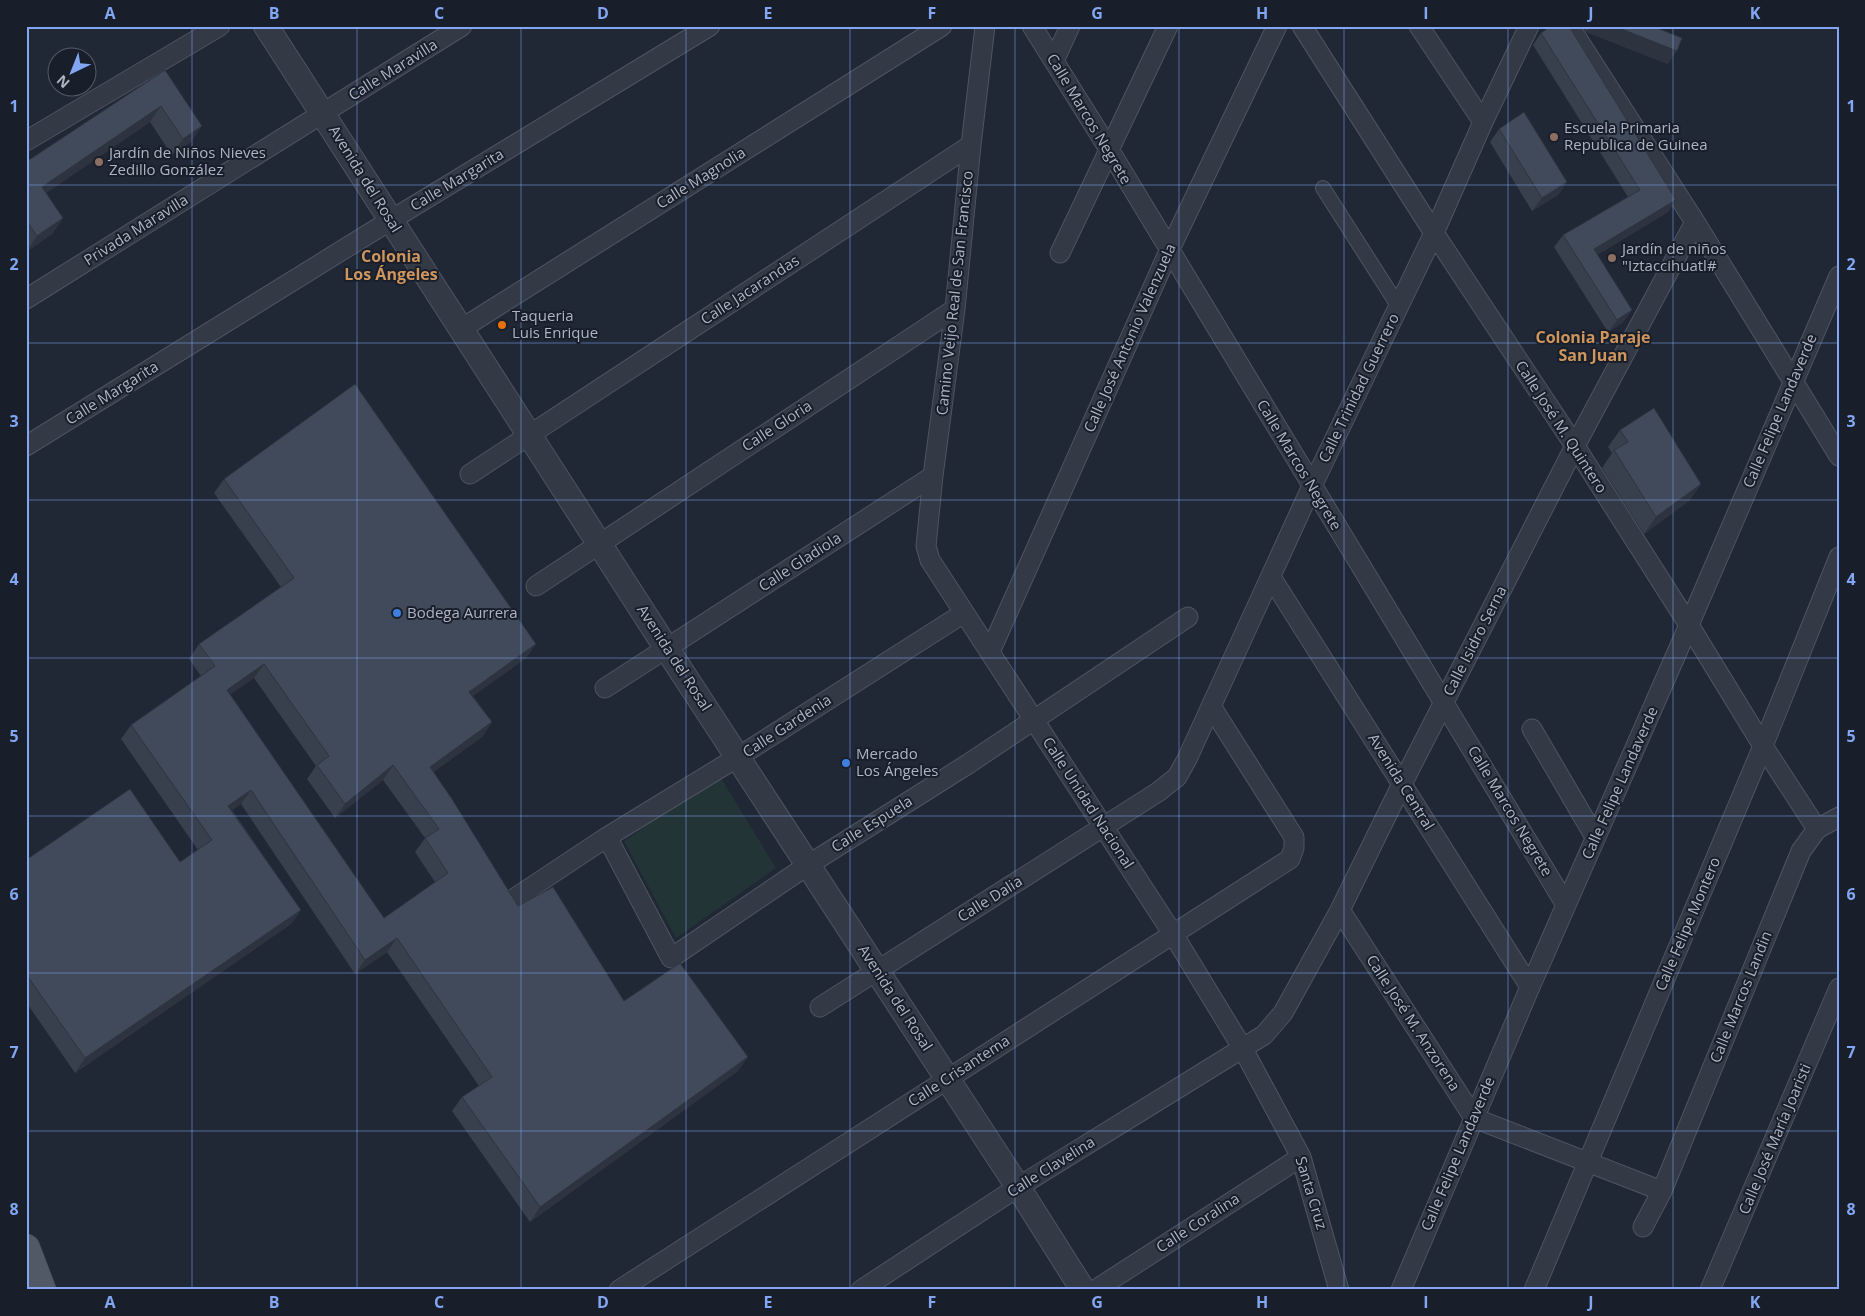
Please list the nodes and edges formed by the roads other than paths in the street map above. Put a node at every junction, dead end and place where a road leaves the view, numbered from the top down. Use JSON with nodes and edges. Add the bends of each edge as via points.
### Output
{"nodes":[{"id":1,"x":220,"y":26,"type":"edge"},
{"id":2,"x":266,"y":26,"type":"edge"},
{"id":3,"x":462,"y":26,"type":"edge"},
{"id":4,"x":710,"y":26,"type":"edge"},
{"id":5,"x":942,"y":26,"type":"edge"},
{"id":6,"x":985,"y":26,"type":"edge"},
{"id":7,"x":1032,"y":26,"type":"edge"},
{"id":8,"x":1070,"y":26,"type":"edge"},
{"id":9,"x":1168,"y":26,"type":"edge"},
{"id":10,"x":1277,"y":26,"type":"edge"},
{"id":11,"x":1302,"y":26,"type":"edge"},
{"id":12,"x":1419,"y":26,"type":"edge"},
{"id":13,"x":1529,"y":26,"type":"edge"},
{"id":14,"x":1569,"y":26,"type":"edge"},
{"id":15,"x":1054,"y":61,"type":"junction"},
{"id":16,"x":323,"y":113,"type":"junction"},
{"id":17,"x":1482,"y":122,"type":"junction"},
{"id":18,"x":26,"y":141,"type":"edge"},
{"id":19,"x":971,"y":145,"type":"junction"},
{"id":20,"x":1110,"y":152,"type":"junction"},
{"id":21,"x":1323,"y":188,"type":"dead end"},
{"id":22,"x":391,"y":220,"type":"junction"},
{"id":23,"x":1695,"y":222,"type":"junction"},
{"id":24,"x":1434,"y":233,"type":"junction"},
{"id":25,"x":1169,"y":251,"type":"junction"},
{"id":26,"x":1060,"y":253,"type":"dead end"},
{"id":27,"x":1839,"y":276,"type":"edge"},
{"id":28,"x":26,"y":299,"type":"edge"},
{"id":29,"x":1399,"y":307,"type":"junction"},
{"id":30,"x":955,"y":309,"type":"junction"},
{"id":31,"x":461,"y":329,"type":"junction"},
{"id":32,"x":1793,"y":382,"type":"junction"},
{"id":33,"x":530,"y":435,"type":"junction"},
{"id":34,"x":26,"y":446,"type":"edge"},
{"id":35,"x":1575,"y":446,"type":"junction"},
{"id":36,"x":1839,"y":456,"type":"edge"},
{"id":37,"x":470,"y":474,"type":"dead end"},
{"id":38,"x":933,"y":476,"type":"junction"},
{"id":39,"x":1312,"y":486,"type":"junction"},
{"id":40,"x":599,"y":542,"type":"junction"},
{"id":41,"x":1839,"y":557,"type":"edge"},
{"id":42,"x":930,"y":560,"type":"joint"},
{"id":43,"x":1271,"y":577,"type":"junction"},
{"id":44,"x":536,"y":586,"type":"dead end"},
{"id":45,"x":964,"y":613,"type":"junction"},
{"id":46,"x":1188,"y":617,"type":"dead end"},
{"id":47,"x":1689,"y":625,"type":"junction"},
{"id":48,"x":667,"y":648,"type":"junction"},
{"id":49,"x":990,"y":652,"type":"junction"},
{"id":50,"x":605,"y":688,"type":"dead end"},
{"id":51,"x":1444,"y":703,"type":"junction"},
{"id":52,"x":1211,"y":706,"type":"junction"},
{"id":53,"x":1034,"y":720,"type":"junction"},
{"id":54,"x":1532,"y":729,"type":"dead end"},
{"id":55,"x":1762,"y":746,"type":"junction"},
{"id":56,"x":738,"y":757,"type":"junction"},
{"id":57,"x":1402,"y":784,"type":"junction"},
{"id":58,"x":1839,"y":817,"type":"edge"},
{"id":59,"x":1103,"y":827,"type":"junction"},
{"id":60,"x":1816,"y":829,"type":"junction"},
{"id":61,"x":607,"y":837,"type":"junction"},
{"id":62,"x":1595,"y":838,"type":"junction"},
{"id":63,"x":808,"y":864,"type":"junction"},
{"id":64,"x":515,"y":898,"type":"edge"},
{"id":65,"x":1566,"y":905,"type":"junction"},
{"id":66,"x":1340,"y":910,"type":"junction"},
{"id":67,"x":1173,"y":934,"type":"junction"},
{"id":68,"x":877,"y":970,"type":"junction"},
{"id":69,"x":1530,"y":987,"type":"junction"},
{"id":70,"x":1839,"y":988,"type":"edge"},
{"id":71,"x":820,"y":1007,"type":"dead end"},
{"id":72,"x":1243,"y":1049,"type":"junction"},
{"id":73,"x":948,"y":1079,"type":"junction"},
{"id":74,"x":1474,"y":1118,"type":"junction"},
{"id":75,"x":1302,"y":1157,"type":"junction"},
{"id":76,"x":1588,"y":1162,"type":"junction"},
{"id":77,"x":1018,"y":1186,"type":"junction"},
{"id":78,"x":1662,"y":1191,"type":"junction"},
{"id":79,"x":1643,"y":1227,"type":"dead end"},
{"id":80,"x":26,"y":1248,"type":"edge"},
{"id":81,"x":1334,"y":1287,"type":"edge"},
{"id":82,"x":42,"y":1290,"type":"edge"},
{"id":83,"x":619,"y":1290,"type":"edge"},
{"id":84,"x":861,"y":1290,"type":"edge"},
{"id":85,"x":1083,"y":1290,"type":"edge"},
{"id":86,"x":1095,"y":1290,"type":"edge"},
{"id":87,"x":1401,"y":1290,"type":"edge"},
{"id":88,"x":1534,"y":1290,"type":"edge"},
{"id":89,"x":1710,"y":1290,"type":"edge"}],
"edges":[{"from":1,"to":18,"type":"street"},
{"from":2,"to":16,"type":"street","name":"Avenida del Rosal"},
{"from":3,"to":16,"type":"street","name":"Calle Maravilla"},
{"from":4,"to":22,"type":"street","name":"Calle Margarita"},
{"from":5,"to":31,"type":"street","name":"Calle Magnolia"},
{"from":6,"to":19,"type":"street","name":"Camino Veijo Real de San Francisco"},
{"from":7,"to":15,"type":"street","name":"Calle Marcos Negrete"},
{"from":8,"to":15,"type":"street"},
{"from":9,"to":20,"type":"street"},
{"from":10,"to":25,"type":"street","name":"Calle José Antonio Valenzuela"},
{"from":11,"to":24,"type":"street","name":"Calle José M. Quintero"},
{"from":12,"to":17,"type":"street"},
{"from":13,"to":17,"type":"street","name":"Calle Trinidad Guerrero"},
{"from":14,"to":23,"type":"street"},
{"from":15,"to":20,"type":"street","name":"Calle Marcos Negrete"},
{"from":16,"to":22,"type":"street","name":"Avenida del Rosal"},
{"from":16,"to":28,"type":"street","name":"Privada Maravilla"},
{"from":17,"to":24,"type":"street","name":"Calle Trinidad Guerrero"},
{"from":19,"to":30,"type":"street","name":"Camino Veijo Real de San Francisco"},
{"from":19,"to":33,"type":"street","name":"Calle Jacarandas"},
{"from":20,"to":25,"type":"street","name":"Calle Marcos Negrete"},
{"from":20,"to":26,"type":"street"},
{"from":21,"to":29,"type":"street"},
{"from":22,"to":31,"type":"street","name":"Avenida del Rosal"},
{"from":22,"to":34,"type":"street","name":"Calle Margarita"},
{"from":23,"to":32,"type":"street"},
{"from":23,"to":35,"type":"street","name":"Calle Isidro Serna"},
{"from":24,"to":29,"type":"street","name":"Calle Trinidad Guerrero"},
{"from":24,"to":35,"type":"street","name":"Calle José M. Quintero"},
{"from":25,"to":39,"type":"street","name":"Calle Marcos Negrete"},
{"from":25,"to":49,"type":"street","name":"Calle José Antonio Valenzuela"},
{"from":27,"to":32,"type":"street","name":"Calle Felipe Landaverde"},
{"from":29,"to":39,"type":"street","name":"Calle Trinidad Guerrero"},
{"from":30,"to":38,"type":"street","name":"Camino Veijo Real de San Francisco"},
{"from":30,"to":40,"type":"street","name":"Calle Gloria"},
{"from":31,"to":33,"type":"street","name":"Avenida del Rosal"},
{"from":32,"to":36,"type":"street"},
{"from":32,"to":47,"type":"street","name":"Calle Felipe Landaverde"},
{"from":33,"to":37,"type":"street","name":"Calle Jacarandas"},
{"from":33,"to":40,"type":"street","name":"Avenida del Rosal"},
{"from":35,"to":47,"type":"street","name":"Calle José M. Quintero"},
{"from":35,"to":51,"type":"street","name":"Calle Isidro Serna"},
{"from":38,"to":42,"type":"street","name":"Camino Veijo Real de San Francisco","via":[[926,546]]},
{"from":38,"to":48,"type":"street","name":"Calle Gladiola"},
{"from":39,"to":43,"type":"street","name":"Calle Trinidad Guerrero"},
{"from":39,"to":51,"type":"street","name":"Calle Marcos Negrete"},
{"from":40,"to":44,"type":"street","name":"Calle Gloria"},
{"from":40,"to":48,"type":"street","name":"Avenida del Rosal"},
{"from":41,"to":55,"type":"street","name":"Calle Felipe Montero"},
{"from":42,"to":45,"type":"street","name":"Calle Unidad Nacional"},
{"from":43,"to":52,"type":"street","name":"Calle Trinidad Guerrero"},
{"from":43,"to":57,"type":"street","name":"Avenida Central"},
{"from":45,"to":49,"type":"street","name":"Calle Unidad Nacional"},
{"from":45,"to":56,"type":"street","name":"Calle Gardenia"},
{"from":46,"to":53,"type":"street","name":"Calle Espuela"},
{"from":47,"to":55,"type":"street","name":"Calle José M. Quintero"},
{"from":47,"to":62,"type":"street","name":"Calle Felipe Landaverde"},
{"from":48,"to":50,"type":"street","name":"Calle Gladiola"},
{"from":48,"to":56,"type":"street","name":"Avenida del Rosal"},
{"from":49,"to":53,"type":"street","name":"Calle Unidad Nacional"},
{"from":51,"to":57,"type":"street","name":"Calle Isidro Serna"},
{"from":51,"to":65,"type":"street","name":"Calle Marcos Negrete"},
{"from":52,"to":59,"type":"street","name":"Calle Trinidad Guerrero","via":[[1177,777]]},
{"from":52,"to":67,"type":"street","name":"Calle Crisantema","via":[[1294,837],[1294,848],[1290,859]]},
{"from":53,"to":59,"type":"street","name":"Calle Unidad Nacional"},
{"from":53,"to":63,"type":"street","name":"Calle Espuela"},
{"from":54,"to":62,"type":"street"},
{"from":55,"to":60,"type":"street","name":"Calle José M. Quintero"},
{"from":55,"to":76,"type":"street","name":"Calle Felipe Montero"},
{"from":56,"to":61,"type":"street","name":"Calle Gardenia"},
{"from":56,"to":63,"type":"street","name":"Avenida del Rosal"},
{"from":57,"to":66,"type":"street","name":"Calle Isidro Serna"},
{"from":57,"to":69,"type":"street","name":"Avenida Central"},
{"from":58,"to":60,"type":"street","name":"Calle Marcos Landin"},
{"from":59,"to":67,"type":"street","name":"Calle Unidad Nacional"},
{"from":59,"to":68,"type":"street","name":"Calle Dalia"},
{"from":60,"to":78,"type":"street","name":"Calle Marcos Landin","via":[[1801,851]]},
{"from":61,"to":63,"type":"street","name":"Calle Espuela","via":[[671,958]]},
{"from":61,"to":64,"type":"street","name":"Calle Gardenia"},
{"from":62,"to":65,"type":"street","name":"Calle Felipe Landaverde"},
{"from":63,"to":68,"type":"street","name":"Avenida del Rosal"},
{"from":65,"to":69,"type":"street","name":"Calle Felipe Landaverde"},
{"from":66,"to":72,"type":"street","name":"Calle Isidro Serna","via":[[1283,1013],[1264,1036]]},
{"from":66,"to":74,"type":"street","name":"Calle José M. Anzorena"},
{"from":67,"to":72,"type":"street","name":"Calle Unidad Nacional"},
{"from":67,"to":73,"type":"street","name":"Calle Crisantema"},
{"from":68,"to":71,"type":"street","name":"Calle Dalia"},
{"from":68,"to":73,"type":"street","name":"Avenida del Rosal"},
{"from":69,"to":74,"type":"street","name":"Calle Felipe Landaverde"},
{"from":70,"to":89,"type":"street","name":"Calle José María Joaristi"},
{"from":72,"to":75,"type":"street","name":"Santa Cruz"},
{"from":72,"to":77,"type":"street","name":"Calle Clavelina"},
{"from":73,"to":77,"type":"street","name":"Avenida del Rosal"},
{"from":73,"to":83,"type":"street","name":"Calle Crisantema"},
{"from":74,"to":76,"type":"street"},
{"from":74,"to":87,"type":"street","name":"Calle Felipe Landaverde"},
{"from":75,"to":81,"type":"street","name":"Santa Cruz"},
{"from":75,"to":86,"type":"street","name":"Calle Coralina"},
{"from":76,"to":78,"type":"street"},
{"from":76,"to":88,"type":"street","name":"Calle Felipe Montero"},
{"from":77,"to":84,"type":"street","name":"Calle Clavelina"},
{"from":77,"to":85,"type":"street","name":"Avenida del Rosal"},
{"from":78,"to":79,"type":"street","name":"Calle Marcos Landin"},
{"from":80,"to":82,"type":"main road"}]}
